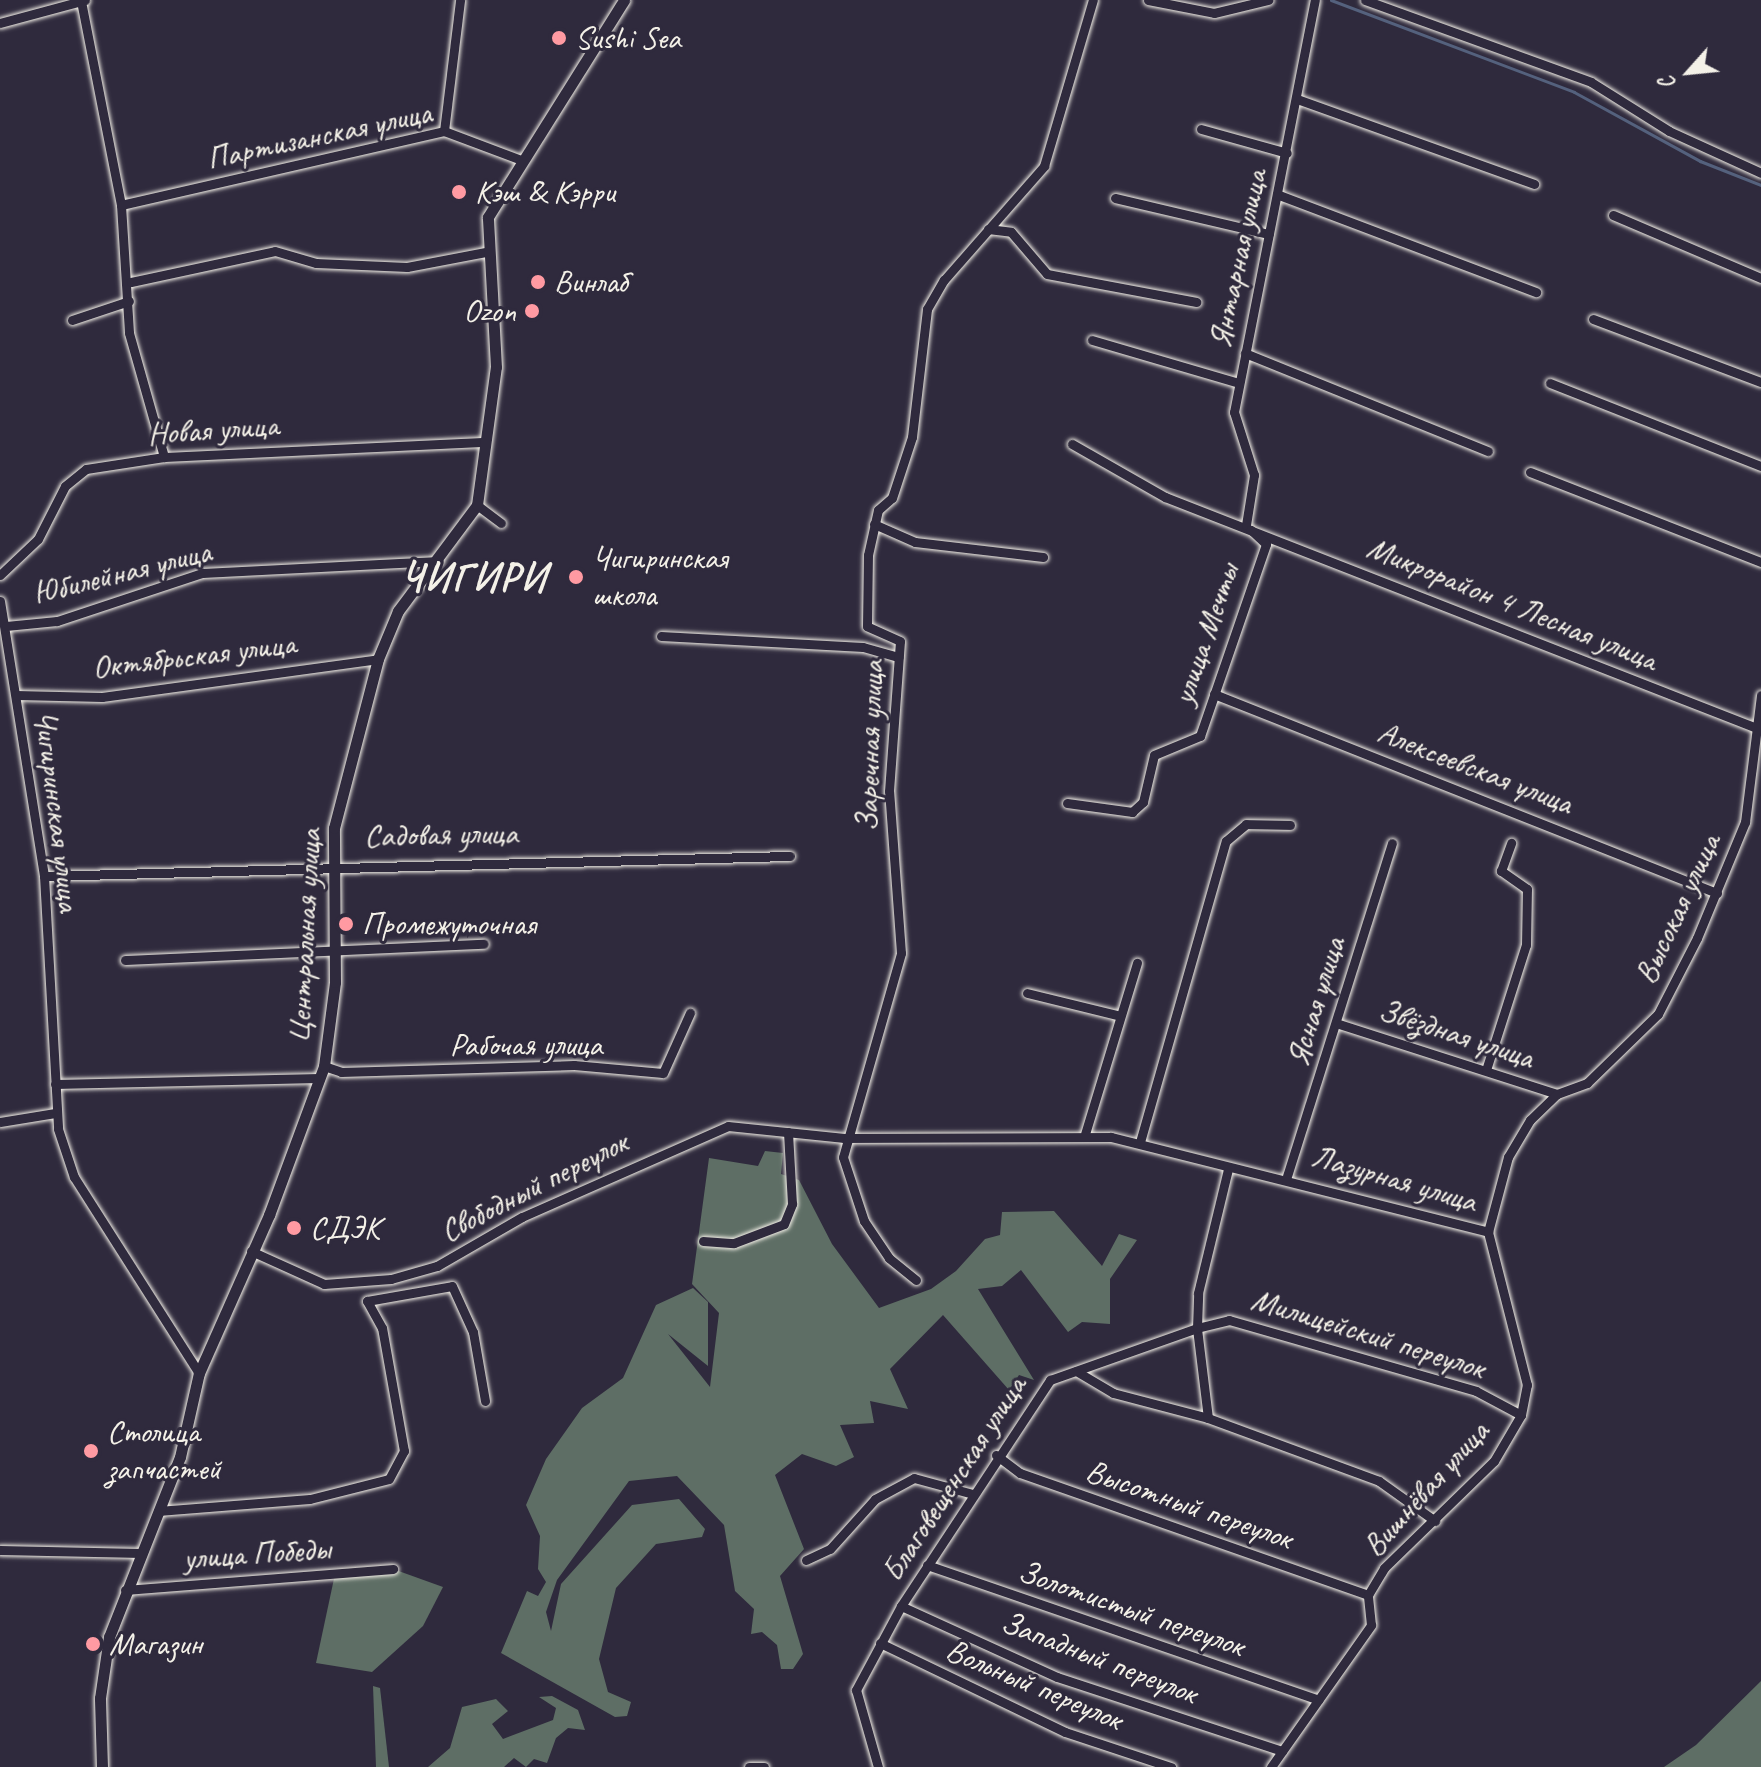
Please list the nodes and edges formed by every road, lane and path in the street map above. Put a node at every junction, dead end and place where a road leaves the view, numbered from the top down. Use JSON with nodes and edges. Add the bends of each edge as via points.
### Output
{"nodes":[{"id":1,"x":83,"y":0,"type":"edge"},
{"id":2,"x":460,"y":0,"type":"edge"},
{"id":3,"x":624,"y":0,"type":"edge"},
{"id":4,"x":1093,"y":0,"type":"edge"},
{"id":5,"x":1148,"y":0,"type":"edge"},
{"id":6,"x":1268,"y":0,"type":"edge"},
{"id":7,"x":1315,"y":0,"type":"edge"},
{"id":8,"x":1365,"y":0,"type":"edge"},
{"id":9,"x":0,"y":23,"type":"edge"},
{"id":10,"x":1297,"y":99,"type":"junction"},
{"id":11,"x":1201,"y":129,"type":"dead end"},
{"id":12,"x":444,"y":131,"type":"junction"},
{"id":13,"x":1287,"y":153,"type":"junction"},
{"id":14,"x":524,"y":161,"type":"junction"},
{"id":15,"x":1761,"y":173,"type":"edge"},
{"id":16,"x":1534,"y":184,"type":"dead end"},
{"id":17,"x":1279,"y":195,"type":"junction"},
{"id":18,"x":1115,"y":198,"type":"dead end"},
{"id":19,"x":121,"y":205,"type":"junction"},
{"id":20,"x":1613,"y":215,"type":"dead end"},
{"id":21,"x":988,"y":229,"type":"junction"},
{"id":22,"x":1269,"y":234,"type":"junction"},
{"id":23,"x":486,"y":252,"type":"junction"},
{"id":24,"x":1761,"y":278,"type":"edge"},
{"id":25,"x":131,"y":282,"type":"junction"},
{"id":26,"x":1536,"y":292,"type":"dead end"},
{"id":27,"x":129,"y":301,"type":"junction"},
{"id":28,"x":1196,"y":302,"type":"dead end"},
{"id":29,"x":1593,"y":319,"type":"dead end"},
{"id":30,"x":72,"y":320,"type":"dead end"},
{"id":31,"x":1092,"y":340,"type":"dead end"},
{"id":32,"x":1245,"y":353,"type":"junction"},
{"id":33,"x":1761,"y":382,"type":"edge"},
{"id":34,"x":1239,"y":383,"type":"junction"},
{"id":35,"x":1550,"y":383,"type":"dead end"},
{"id":36,"x":483,"y":442,"type":"junction"},
{"id":37,"x":1072,"y":444,"type":"dead end"},
{"id":38,"x":1488,"y":451,"type":"dead end"},
{"id":39,"x":164,"y":457,"type":"junction"},
{"id":40,"x":1761,"y":466,"type":"edge"},
{"id":41,"x":1530,"y":472,"type":"dead end"},
{"id":42,"x":477,"y":505,"type":"junction"},
{"id":43,"x":501,"y":523,"type":"dead end"},
{"id":44,"x":874,"y":524,"type":"junction"},
{"id":45,"x":1246,"y":525,"type":"junction"},
{"id":46,"x":1043,"y":557,"type":"dead end"},
{"id":47,"x":442,"y":561,"type":"junction"},
{"id":48,"x":1761,"y":562,"type":"edge"},
{"id":49,"x":0,"y":575,"type":"edge"},
{"id":50,"x":0,"y":601,"type":"edge"},
{"id":51,"x":6,"y":626,"type":"junction"},
{"id":52,"x":661,"y":636,"type":"dead end"},
{"id":53,"x":899,"y":657,"type":"junction"},
{"id":54,"x":378,"y":659,"type":"junction"},
{"id":55,"x":1214,"y":694,"type":"junction"},
{"id":56,"x":16,"y":695,"type":"junction"},
{"id":57,"x":1761,"y":695,"type":"edge"},
{"id":58,"x":1759,"y":729,"type":"junction"},
{"id":59,"x":1067,"y":803,"type":"dead end"},
{"id":60,"x":1290,"y":825,"type":"dead end"},
{"id":61,"x":1392,"y":843,"type":"dead end"},
{"id":62,"x":1511,"y":843,"type":"dead end"},
{"id":63,"x":790,"y":856,"type":"dead end"},
{"id":64,"x":331,"y":863,"type":"junction"},
{"id":65,"x":44,"y":876,"type":"junction"},
{"id":66,"x":1717,"y":893,"type":"junction"},
{"id":67,"x":484,"y":944,"type":"dead end"},
{"id":68,"x":334,"y":948,"type":"junction"},
{"id":69,"x":125,"y":960,"type":"dead end"},
{"id":70,"x":1137,"y":963,"type":"dead end"},
{"id":71,"x":1027,"y":993,"type":"dead end"},
{"id":72,"x":690,"y":1013,"type":"dead end"},
{"id":73,"x":1117,"y":1015,"type":"junction"},
{"id":74,"x":1339,"y":1024,"type":"junction"},
{"id":75,"x":324,"y":1066,"type":"junction"},
{"id":76,"x":1486,"y":1070,"type":"junction"},
{"id":77,"x":319,"y":1078,"type":"junction"},
{"id":78,"x":55,"y":1084,"type":"junction"},
{"id":79,"x":1557,"y":1094,"type":"junction"},
{"id":80,"x":55,"y":1113,"type":"junction"},
{"id":81,"x":0,"y":1122,"type":"edge"},
{"id":82,"x":788,"y":1132,"type":"junction"},
{"id":83,"x":1085,"y":1134,"type":"junction"},
{"id":84,"x":844,"y":1138,"type":"junction"},
{"id":85,"x":1140,"y":1142,"type":"junction"},
{"id":86,"x":1228,"y":1169,"type":"junction"},
{"id":87,"x":1287,"y":1176,"type":"junction"},
{"id":88,"x":1488,"y":1232,"type":"junction"},
{"id":89,"x":703,"y":1241,"type":"dead end"},
{"id":90,"x":251,"y":1251,"type":"junction"},
{"id":91,"x":916,"y":1280,"type":"dead end"},
{"id":92,"x":1197,"y":1328,"type":"junction"},
{"id":93,"x":1076,"y":1371,"type":"junction"},
{"id":94,"x":199,"y":1373,"type":"junction"},
{"id":95,"x":485,"y":1401,"type":"dead end"},
{"id":96,"x":1521,"y":1415,"type":"junction"},
{"id":97,"x":1208,"y":1418,"type":"junction"},
{"id":98,"x":996,"y":1455,"type":"junction"},
{"id":99,"x":973,"y":1494,"type":"junction"},
{"id":100,"x":158,"y":1511,"type":"junction"},
{"id":101,"x":1435,"y":1521,"type":"junction"},
{"id":102,"x":0,"y":1550,"type":"edge"},
{"id":103,"x":141,"y":1553,"type":"junction"},
{"id":104,"x":806,"y":1560,"type":"dead end"},
{"id":105,"x":927,"y":1565,"type":"junction"},
{"id":106,"x":393,"y":1569,"type":"dead end"},
{"id":107,"x":125,"y":1590,"type":"junction"},
{"id":108,"x":1368,"y":1595,"type":"junction"},
{"id":109,"x":901,"y":1606,"type":"junction"},
{"id":110,"x":880,"y":1643,"type":"junction"},
{"id":111,"x":1318,"y":1700,"type":"junction"},
{"id":112,"x":1282,"y":1751,"type":"junction"},
{"id":113,"x":102,"y":1767,"type":"edge"},
{"id":114,"x":749,"y":1767,"type":"edge"},
{"id":115,"x":764,"y":1767,"type":"edge"},
{"id":116,"x":878,"y":1767,"type":"edge"},
{"id":117,"x":1171,"y":1767,"type":"edge"},
{"id":118,"x":1271,"y":1767,"type":"edge"}],
"edges":[{"from":1,"to":9,"type":"street"},
{"from":1,"to":19,"type":"street"},
{"from":2,"to":12,"type":"street"},
{"from":3,"to":14,"type":"street","name":"Центральная улица"},
{"from":4,"to":21,"type":"street","name":"Заречная улица","via":[[1044,166]]},
{"from":5,"to":6,"type":"street","via":[[1214,13]]},
{"from":7,"to":10,"type":"street","name":"Янтарная улица"},
{"from":8,"to":15,"type":"street","via":[[1591,82],[1669,131]]},
{"from":10,"to":13,"type":"street","name":"Янтарная улица"},
{"from":10,"to":16,"type":"street"},
{"from":11,"to":13,"type":"street"},
{"from":12,"to":14,"type":"street","name":"Партизанская улица"},
{"from":12,"to":19,"type":"street","name":"Партизанская улица"},
{"from":13,"to":17,"type":"street","name":"Янтарная улица"},
{"from":14,"to":23,"type":"street","name":"Центральная улица","via":[[488,217]]},
{"from":17,"to":22,"type":"street","name":"Янтарная улица"},
{"from":17,"to":26,"type":"street"},
{"from":18,"to":22,"type":"street"},
{"from":19,"to":25,"type":"street"},
{"from":20,"to":24,"type":"street"},
{"from":21,"to":28,"type":"street","via":[[1011,232],[1047,274]]},
{"from":21,"to":44,"type":"street","name":"Заречная улица","via":[[927,309],[912,437],[892,498]]},
{"from":22,"to":32,"type":"street","name":"Янтарная улица"},
{"from":23,"to":25,"type":"street","via":[[407,267],[316,263],[275,251]]},
{"from":23,"to":36,"type":"street","name":"Центральная улица","via":[[496,367]]},
{"from":25,"to":27,"type":"street"},
{"from":27,"to":30,"type":"street"},
{"from":27,"to":39,"type":"street","via":[[129,333]]},
{"from":29,"to":33,"type":"street"},
{"from":31,"to":34,"type":"street"},
{"from":32,"to":34,"type":"street","name":"Янтарная улица"},
{"from":32,"to":38,"type":"street"},
{"from":34,"to":45,"type":"street","name":"Янтарная улица","via":[[1234,428],[1254,475]]},
{"from":35,"to":40,"type":"street"},
{"from":36,"to":39,"type":"street","name":"Новая улица"},
{"from":36,"to":42,"type":"street","name":"Центральная улица"},
{"from":37,"to":45,"type":"street","name":"Микрорайон 4 Лесная улица","via":[[1165,497]]},
{"from":39,"to":49,"type":"street","name":"Новая улица","via":[[82,470],[60,494],[38,539]]},
{"from":41,"to":48,"type":"street"},
{"from":42,"to":43,"type":"street"},
{"from":42,"to":47,"type":"street","name":"Центральная улица"},
{"from":44,"to":46,"type":"street","via":[[915,542]]},
{"from":44,"to":53,"type":"street","name":"Заречная улица","via":[[863,617],[872,629],[896,635]]},
{"from":45,"to":55,"type":"street","name":"улица Мечты","via":[[1266,544]]},
{"from":45,"to":58,"type":"street","name":"Микрорайон 4 Лесная улица"},
{"from":47,"to":51,"type":"street","name":"Юбилейная улица","via":[[202,573],[57,621]]},
{"from":47,"to":54,"type":"street","name":"Центральная улица","via":[[398,611]]},
{"from":50,"to":51,"type":"street","name":"Чигиринская улица"},
{"from":51,"to":56,"type":"street","name":"Чигиринская улица"},
{"from":52,"to":53,"type":"street","via":[[863,647]]},
{"from":53,"to":84,"type":"street","name":"Заречная улица","via":[[889,791],[901,953]]},
{"from":54,"to":56,"type":"street","name":"Октябрьская улица","via":[[102,697]]},
{"from":54,"to":64,"type":"street","name":"Центральная улица"},
{"from":55,"to":59,"type":"street","name":"улица Мечты","via":[[1200,736],[1154,755],[1143,802],[1132,812]]},
{"from":55,"to":66,"type":"street","name":"Алексеевская улица"},
{"from":56,"to":65,"type":"street","name":"Чигиринская улица"},
{"from":57,"to":58,"type":"street","name":"Высокая улица"},
{"from":58,"to":66,"type":"street","name":"Высокая улица","via":[[1745,822]]},
{"from":60,"to":85,"type":"street","via":[[1246,824],[1226,841]]},
{"from":61,"to":74,"type":"street","name":"Ясная улица"},
{"from":62,"to":76,"type":"street","via":[[1501,871],[1527,889],[1526,945]]},
{"from":63,"to":64,"type":"street","name":"Садовая улица"},
{"from":64,"to":65,"type":"street","name":"Садовая улица"},
{"from":64,"to":68,"type":"street","name":"Центральная улица"},
{"from":65,"to":78,"type":"street","name":"Чигиринская улица"},
{"from":66,"to":79,"type":"street","name":"Высокая улица","via":[[1658,1014],[1587,1083]]},
{"from":67,"to":68,"type":"street"},
{"from":68,"to":69,"type":"street"},
{"from":68,"to":75,"type":"street","name":"Центральная улица"},
{"from":70,"to":73,"type":"street"},
{"from":71,"to":73,"type":"street"},
{"from":72,"to":75,"type":"street","name":"Рабочая улица","via":[[663,1073],[574,1065],[341,1072]]},
{"from":73,"to":83,"type":"street"},
{"from":74,"to":76,"type":"street","name":"Звёздная улица"},
{"from":74,"to":87,"type":"street","name":"Ясная улица"},
{"from":75,"to":77,"type":"street","name":"Центральная улица"},
{"from":76,"to":79,"type":"street","name":"Звёздная улица"},
{"from":77,"to":78,"type":"street"},
{"from":77,"to":90,"type":"street","name":"Центральная улица"},
{"from":78,"to":80,"type":"street","name":"Чигиринская улица"},
{"from":79,"to":88,"type":"street","name":"Вишнёвая улица","via":[[1530,1120],[1508,1157]]},
{"from":80,"to":81,"type":"street"},
{"from":80,"to":94,"type":"street","name":"Чигиринская улица","via":[[74,1177]]},
{"from":82,"to":84,"type":"street","name":"Свободный переулок"},
{"from":82,"to":89,"type":"street","via":[[792,1204],[784,1224],[734,1243]]},
{"from":82,"to":90,"type":"street","name":"Свободный переулок","via":[[713,1129],[522,1217],[437,1266],[391,1279],[324,1284]]},
{"from":83,"to":84,"type":"street"},
{"from":83,"to":85,"type":"street"},
{"from":84,"to":91,"type":"street","name":"Заречная улица","via":[[850,1188],[864,1221],[889,1258]]},
{"from":85,"to":86,"type":"street"},
{"from":86,"to":87,"type":"street"},
{"from":86,"to":92,"type":"street","via":[[1198,1293]]},
{"from":87,"to":88,"type":"street","name":"Лазурная улица"},
{"from":88,"to":96,"type":"street","name":"Вишнёвая улица","via":[[1527,1385]]},
{"from":90,"to":94,"type":"street","name":"Центральная улица"},
{"from":92,"to":93,"type":"street","name":"Благовещенская улица"},
{"from":92,"to":96,"type":"street","name":"Милицейский переулок","via":[[1229,1320],[1274,1327],[1356,1359],[1476,1391]]},
{"from":92,"to":97,"type":"street"},
{"from":93,"to":97,"type":"street","via":[[1113,1393]]},
{"from":93,"to":98,"type":"street","name":"Благовещенская улица","via":[[1050,1380]]},
{"from":94,"to":100,"type":"street","name":"Центральная улица"},
{"from":95,"to":100,"type":"street","via":[[473,1332],[452,1286],[367,1301],[382,1328],[404,1451],[389,1479],[310,1499]]},
{"from":96,"to":101,"type":"street","name":"Вишнёвая улица","via":[[1494,1461]]},
{"from":97,"to":101,"type":"street","via":[[1379,1481]]},
{"from":98,"to":99,"type":"street","name":"Благовещенская улица"},
{"from":98,"to":108,"type":"street","name":"Высотный переулок","via":[[1020,1473]]},
{"from":99,"to":104,"type":"street","via":[[914,1478],[875,1499],[830,1549]]},
{"from":99,"to":105,"type":"street","name":"Благовещенская улица"},
{"from":100,"to":103,"type":"street","name":"Центральная улица"},
{"from":101,"to":108,"type":"street","name":"Вишнёвая улица","via":[[1384,1568]]},
{"from":102,"to":103,"type":"street"},
{"from":103,"to":107,"type":"street","name":"Центральная улица"},
{"from":105,"to":109,"type":"street","name":"Благовещенская улица"},
{"from":105,"to":111,"type":"street","name":"Золотистый переулок"},
{"from":106,"to":107,"type":"street","name":"улица Победы"},
{"from":107,"to":113,"type":"street","name":"Центральная улица","via":[[100,1698]]},
{"from":108,"to":111,"type":"street","name":"Вишнёвая улица","via":[[1371,1625]]},
{"from":109,"to":110,"type":"street","name":"Благовещенская улица"},
{"from":109,"to":112,"type":"street","name":"Западный переулок","via":[[1057,1677]]},
{"from":110,"to":116,"type":"street","name":"Благовещенская улица","via":[[856,1690]]},
{"from":110,"to":117,"type":"street","name":"Вольный переулок","via":[[1052,1727]]},
{"from":111,"to":112,"type":"street","name":"Вишнёвая улица"},
{"from":112,"to":118,"type":"street","name":"Вишнёвая улица"},
{"from":114,"to":115,"type":"street"}]}
